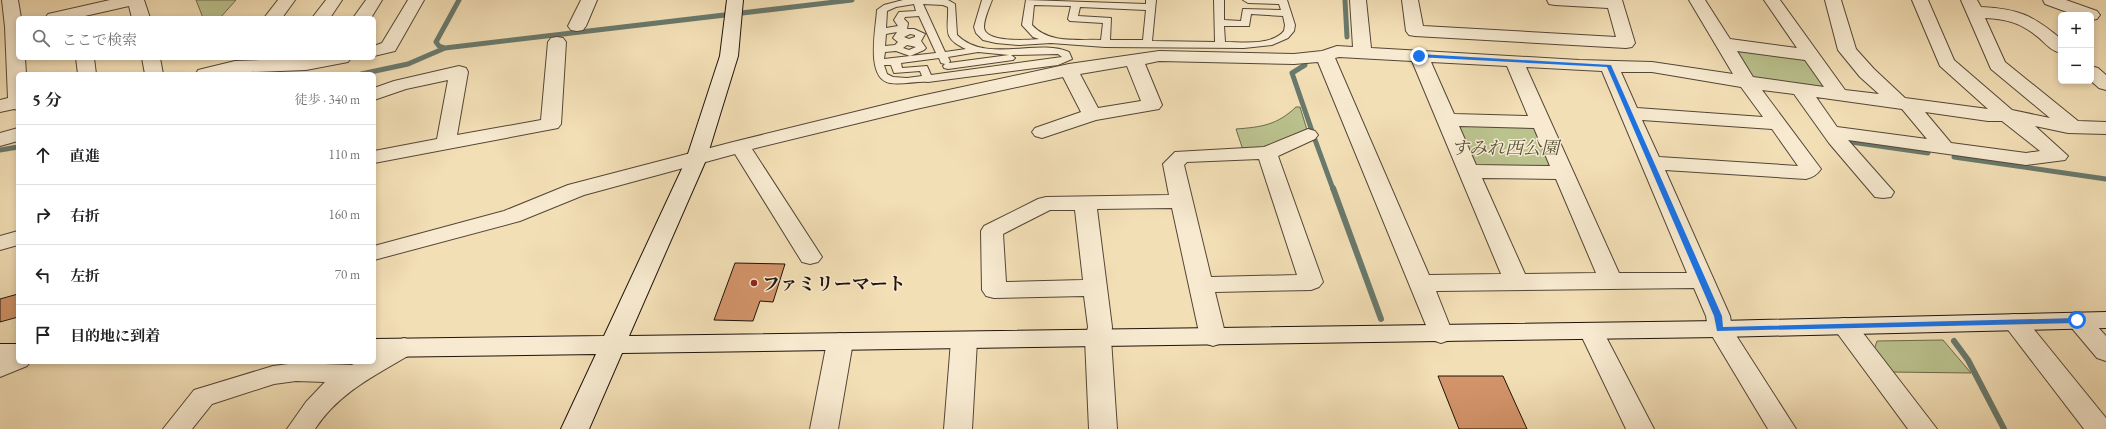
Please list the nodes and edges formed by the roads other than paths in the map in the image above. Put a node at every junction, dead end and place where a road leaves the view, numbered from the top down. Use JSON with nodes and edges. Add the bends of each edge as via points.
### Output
{"nodes":[{"id":1,"x":10,"y":0,"type":"edge"},
{"id":2,"x":132,"y":0,"type":"edge"},
{"id":3,"x":136,"y":0,"type":"edge"},
{"id":4,"x":287,"y":0,"type":"edge"},
{"id":5,"x":334,"y":0,"type":"edge"},
{"id":6,"x":374,"y":0,"type":"edge"},
{"id":7,"x":416,"y":0,"type":"edge"},
{"id":8,"x":589,"y":0,"type":"edge"},
{"id":9,"x":987,"y":0,"type":"edge"},
{"id":10,"x":1219,"y":0,"type":"edge"},
{"id":11,"x":1248,"y":0,"type":"edge"},
{"id":12,"x":1358,"y":0,"type":"edge"},
{"id":13,"x":1410,"y":0,"type":"edge"},
{"id":14,"x":1555,"y":0,"type":"edge"},
{"id":15,"x":1698,"y":0,"type":"edge"},
{"id":16,"x":1772,"y":0,"type":"edge"},
{"id":17,"x":1833,"y":0,"type":"edge"},
{"id":18,"x":1920,"y":0,"type":"edge"},
{"id":19,"x":2051,"y":0,"type":"edge"},
{"id":20,"x":1031,"y":1,"type":"edge"},
{"id":21,"x":1283,"y":1,"type":"edge"},
{"id":22,"x":915,"y":2,"type":"junction"},
{"id":23,"x":1614,"y":2,"type":"edge"},
{"id":24,"x":1076,"y":4,"type":"junction"},
{"id":25,"x":1150,"y":4,"type":"edge"},
{"id":26,"x":1971,"y":6,"type":"edge"},
{"id":27,"x":733,"y":10,"type":"edge"},
{"id":28,"x":2083,"y":12,"type":"edge"},
{"id":29,"x":923,"y":13,"type":"junction"},
{"id":30,"x":1286,"y":13,"type":"junction"},
{"id":31,"x":78,"y":15,"type":"edge"},
{"id":32,"x":140,"y":16,"type":"edge"},
{"id":33,"x":275,"y":16,"type":"edge"},
{"id":34,"x":322,"y":16,"type":"edge"},
{"id":35,"x":363,"y":16,"type":"edge"},
{"id":36,"x":2094,"y":16,"type":"edge"},
{"id":37,"x":2106,"y":21,"type":"edge"},
{"id":38,"x":1220,"y":23,"type":"junction"},
{"id":39,"x":577,"y":26,"type":"dead end"},
{"id":40,"x":11,"y":28,"type":"edge"},
{"id":41,"x":880,"y":32,"type":"junction"},
{"id":42,"x":898,"y":37,"type":"junction"},
{"id":43,"x":1546,"y":39,"type":"junction"},
{"id":44,"x":557,"y":42,"type":"dead end"},
{"id":45,"x":908,"y":42,"type":"junction"},
{"id":46,"x":1056,"y":42,"type":"junction"},
{"id":47,"x":1105,"y":44,"type":"junction"},
{"id":48,"x":1147,"y":44,"type":"junction"},
{"id":49,"x":1724,"y":44,"type":"junction"},
{"id":50,"x":1220,"y":45,"type":"junction"},
{"id":51,"x":2058,"y":46,"type":"edge"},
{"id":52,"x":880,"y":49,"type":"junction"},
{"id":53,"x":376,"y":50,"type":"edge"},
{"id":54,"x":976,"y":51,"type":"junction"},
{"id":55,"x":1363,"y":53,"type":"junction"},
{"id":56,"x":943,"y":55,"type":"junction"},
{"id":57,"x":1811,"y":55,"type":"junction"},
{"id":58,"x":1325,"y":56,"type":"junction"},
{"id":59,"x":1419,"y":56,"type":"junction"},
{"id":60,"x":85,"y":60,"type":"edge"},
{"id":61,"x":151,"y":60,"type":"edge"},
{"id":62,"x":333,"y":60,"type":"edge"},
{"id":63,"x":895,"y":60,"type":"junction"},
{"id":64,"x":1134,"y":60,"type":"junction"},
{"id":65,"x":1514,"y":61,"type":"junction"},
{"id":66,"x":238,"y":62,"type":"edge"},
{"id":67,"x":880,"y":62,"type":"junction"},
{"id":68,"x":8,"y":63,"type":"edge"},
{"id":69,"x":1561,"y":64,"type":"junction"},
{"id":70,"x":286,"y":66,"type":"edge"},
{"id":71,"x":1609,"y":66,"type":"junction"},
{"id":72,"x":1070,"y":70,"type":"junction"},
{"id":73,"x":950,"y":71,"type":"junction"},
{"id":74,"x":87,"y":72,"type":"edge"},
{"id":75,"x":154,"y":72,"type":"edge"},
{"id":76,"x":210,"y":72,"type":"edge"},
{"id":77,"x":2094,"y":74,"type":"edge"},
{"id":78,"x":2010,"y":75,"type":"junction"},
{"id":79,"x":928,"y":79,"type":"junction"},
{"id":80,"x":1748,"y":82,"type":"junction"},
{"id":81,"x":1967,"y":82,"type":"junction"},
{"id":82,"x":2106,"y":84,"type":"edge"},
{"id":83,"x":1800,"y":90,"type":"junction"},
{"id":84,"x":376,"y":93,"type":"edge"},
{"id":85,"x":16,"y":95,"type":"edge"},
{"id":86,"x":1839,"y":95,"type":"junction"},
{"id":87,"x":16,"y":103,"type":"edge"},
{"id":88,"x":1903,"y":103,"type":"junction"},
{"id":89,"x":0,"y":106,"type":"edge"},
{"id":90,"x":1630,"y":113,"type":"junction"},
{"id":91,"x":2006,"y":115,"type":"junction"},
{"id":92,"x":1092,"y":116,"type":"junction"},
{"id":93,"x":1447,"y":120,"type":"junction"},
{"id":94,"x":1540,"y":122,"type":"junction"},
{"id":95,"x":1778,"y":124,"type":"junction"},
{"id":96,"x":2073,"y":127,"type":"junction"},
{"id":97,"x":2106,"y":128,"type":"edge"},
{"id":98,"x":1042,"y":132,"type":"dead end"},
{"id":99,"x":1831,"y":132,"type":"junction"},
{"id":100,"x":16,"y":135,"type":"edge"},
{"id":101,"x":1308,"y":135,"type":"dead end"},
{"id":102,"x":0,"y":140,"type":"edge"},
{"id":103,"x":446,"y":143,"type":"junction"},
{"id":104,"x":740,"y":146,"type":"junction"},
{"id":105,"x":1945,"y":148,"type":"junction"},
{"id":106,"x":1267,"y":153,"type":"junction"},
{"id":107,"x":376,"y":157,"type":"edge"},
{"id":108,"x":696,"y":160,"type":"junction"},
{"id":109,"x":1652,"y":163,"type":"junction"},
{"id":110,"x":1469,"y":171,"type":"junction"},
{"id":111,"x":1563,"y":173,"type":"junction"},
{"id":112,"x":1883,"y":192,"type":"dead end"},
{"id":113,"x":1182,"y":201,"type":"junction"},
{"id":114,"x":1085,"y":203,"type":"junction"},
{"id":115,"x":16,"y":239,"type":"edge"},
{"id":116,"x":0,"y":243,"type":"edge"},
{"id":117,"x":376,"y":252,"type":"edge"},
{"id":118,"x":810,"y":258,"type":"dead end"},
{"id":119,"x":1702,"y":280,"type":"junction"},
{"id":120,"x":1516,"y":281,"type":"junction"},
{"id":121,"x":1610,"y":281,"type":"junction"},
{"id":122,"x":1422,"y":283,"type":"junction"},
{"id":123,"x":1201,"y":285,"type":"junction"},
{"id":124,"x":1096,"y":288,"type":"junction"},
{"id":125,"x":2077,"y":320,"type":"junction"},
{"id":126,"x":2106,"y":320,"type":"edge"},
{"id":127,"x":2014,"y":322,"type":"junction"},
{"id":128,"x":1844,"y":326,"type":"junction"},
{"id":129,"x":1720,"y":329,"type":"junction"},
{"id":130,"x":1591,"y":331,"type":"junction"},
{"id":131,"x":1441,"y":334,"type":"junction"},
{"id":132,"x":1213,"y":337,"type":"junction"},
{"id":133,"x":1098,"y":339,"type":"junction"},
{"id":134,"x":964,"y":341,"type":"junction"},
{"id":135,"x":840,"y":342,"type":"junction"},
{"id":136,"x":611,"y":344,"type":"junction"},
{"id":137,"x":376,"y":348,"type":"edge"},
{"id":138,"x":404,"y":348,"type":"junction"},
{"id":139,"x":2106,"y":352,"type":"edge"},
{"id":140,"x":0,"y":353,"type":"edge"},
{"id":141,"x":16,"y":353,"type":"edge"},
{"id":142,"x":16,"y":361,"type":"edge"},
{"id":143,"x":376,"y":363,"type":"edge"},
{"id":144,"x":374,"y":364,"type":"edge"},
{"id":145,"x":0,"y":368,"type":"edge"},
{"id":146,"x":356,"y":374,"type":"junction"},
{"id":147,"x":177,"y":429,"type":"edge"},
{"id":148,"x":301,"y":429,"type":"edge"},
{"id":149,"x":575,"y":429,"type":"edge"},
{"id":150,"x":824,"y":429,"type":"edge"},
{"id":151,"x":958,"y":429,"type":"edge"},
{"id":152,"x":1104,"y":429,"type":"edge"},
{"id":153,"x":1640,"y":429,"type":"edge"},
{"id":154,"x":1782,"y":429,"type":"edge"},
{"id":155,"x":1923,"y":429,"type":"edge"},
{"id":156,"x":2099,"y":429,"type":"edge"}],
"edges":[{"from":1,"to":40,"type":"street"},
{"from":2,"to":31,"type":"street"},
{"from":3,"to":32,"type":"street"},
{"from":4,"to":33,"type":"street"},
{"from":5,"to":34,"type":"street"},
{"from":6,"to":35,"type":"street"},
{"from":7,"to":53,"type":"street","via":[[389,47]]},
{"from":8,"to":39,"type":"street"},
{"from":9,"to":46,"type":"lane","via":[[978,31],[983,37],[995,41]]},
{"from":10,"to":38,"type":"lane"},
{"from":11,"to":21,"type":"lane"},
{"from":12,"to":55,"type":"street"},
{"from":13,"to":43,"type":"street","via":[[1415,31]]},
{"from":14,"to":23,"type":"street"},
{"from":15,"to":49,"type":"street"},
{"from":16,"to":57,"type":"street"},
{"from":17,"to":88,"type":"street","via":[[1847,50],[1867,73]]},
{"from":18,"to":81,"type":"street","via":[[1946,62]]},
{"from":19,"to":28,"type":"street"},
{"from":20,"to":24,"type":"lane"},
{"from":20,"to":46,"type":"lane","via":[[1027,26],[1036,35]]},
{"from":21,"to":30,"type":"lane"},
{"from":22,"to":29,"type":"lane"},
{"from":22,"to":41,"type":"lane","via":[[884,8],[880,16]]},
{"from":22,"to":54,"type":"lane","via":[[935,1],[951,5],[953,37],[961,45]]},
{"from":23,"to":43,"type":"street","via":[[1626,43]]},
{"from":24,"to":25,"type":"lane"},
{"from":24,"to":47,"type":"lane","via":[[1073,19],[1108,20]]},
{"from":25,"to":48,"type":"lane"},
{"from":26,"to":51,"type":"street","via":[[2029,22]]},
{"from":26,"to":78,"type":"street","via":[[1997,64]]},
{"from":27,"to":108,"type":"street","via":[[729,56]]},
{"from":29,"to":41,"type":"lane","via":[[902,14],[898,20],[903,23],[903,28]]},
{"from":29,"to":56,"type":"lane"},
{"from":30,"to":38,"type":"lane","via":[[1246,11],[1246,24]]},
{"from":30,"to":50,"type":"lane","via":[[1290,28],[1280,38],[1261,44]]},
{"from":36,"to":37,"type":"street"},
{"from":38,"to":50,"type":"lane"},
{"from":40,"to":68,"type":"street"},
{"from":41,"to":42,"type":"lane"},
{"from":41,"to":52,"type":"lane"},
{"from":42,"to":45,"type":"lane"},
{"from":42,"to":45,"type":"lane","via":[[901,33],[908,32],[920,34],[917,40]]},
{"from":43,"to":69,"type":"street"},
{"from":44,"to":103,"type":"street","via":[[551,124]]},
{"from":45,"to":52,"type":"lane","via":[[917,43],[920,48],[910,53],[898,48]]},
{"from":46,"to":47,"type":"lane"},
{"from":47,"to":48,"type":"lane"},
{"from":48,"to":50,"type":"lane"},
{"from":49,"to":57,"type":"street"},
{"from":49,"to":80,"type":"street"},
{"from":52,"to":67,"type":"lane"},
{"from":54,"to":56,"type":"lane"},
{"from":54,"to":73,"type":"lane","via":[[1061,52]]},
{"from":55,"to":58,"type":"street","via":[[1337,51]]},
{"from":55,"to":59,"type":"street"},
{"from":56,"to":63,"type":"lane"},
{"from":56,"to":73,"type":"lane"},
{"from":57,"to":86,"type":"street"},
{"from":58,"to":64,"type":"street","via":[[1294,59],[1159,56]]},
{"from":58,"to":122,"type":"street","via":[[1342,104],[1358,134]]},
{"from":59,"to":65,"type":"street"},
{"from":59,"to":93,"type":"street"},
{"from":60,"to":74,"type":"street"},
{"from":61,"to":75,"type":"street"},
{"from":62,"to":70,"type":"street"},
{"from":63,"to":67,"type":"lane"},
{"from":63,"to":79,"type":"lane","via":[[898,71],[923,68]]},
{"from":64,"to":72,"type":"street"},
{"from":64,"to":92,"type":"street","via":[[1152,105]]},
{"from":65,"to":69,"type":"street"},
{"from":65,"to":94,"type":"street"},
{"from":66,"to":70,"type":"street"},
{"from":66,"to":76,"type":"street"},
{"from":67,"to":79,"type":"lane","via":[[881,73],[891,80],[900,82]]},
{"from":68,"to":85,"type":"street"},
{"from":69,"to":71,"type":"street"},
{"from":71,"to":80,"type":"street","via":[[1652,67]]},
{"from":71,"to":90,"type":"street"},
{"from":72,"to":92,"type":"street"},
{"from":72,"to":104,"type":"street","via":[[916,103]]},
{"from":73,"to":79,"type":"lane"},
{"from":77,"to":82,"type":"street"},
{"from":78,"to":81,"type":"street"},
{"from":78,"to":96,"type":"street"},
{"from":80,"to":83,"type":"street"},
{"from":80,"to":95,"type":"street"},
{"from":81,"to":91,"type":"street"},
{"from":83,"to":86,"type":"street"},
{"from":83,"to":99,"type":"street"},
{"from":84,"to":103,"type":"street","via":[[459,72]]},
{"from":86,"to":88,"type":"street"},
{"from":87,"to":89,"type":"street"},
{"from":88,"to":91,"type":"street"},
{"from":88,"to":105,"type":"street"},
{"from":90,"to":95,"type":"street"},
{"from":90,"to":109,"type":"street"},
{"from":91,"to":96,"type":"street"},
{"from":91,"to":105,"type":"street","via":[[2058,156],[2026,159]]},
{"from":92,"to":98,"type":"street"},
{"from":93,"to":94,"type":"street"},
{"from":93,"to":110,"type":"street"},
{"from":94,"to":111,"type":"street"},
{"from":95,"to":109,"type":"street","via":[[1811,169],[1806,173]]},
{"from":96,"to":97,"type":"street"},
{"from":99,"to":105,"type":"street"},
{"from":99,"to":112,"type":"street"},
{"from":100,"to":102,"type":"street"},
{"from":101,"to":106,"type":"street"},
{"from":103,"to":107,"type":"street"},
{"from":104,"to":108,"type":"street"},
{"from":104,"to":118,"type":"street"},
{"from":106,"to":113,"type":"street","via":[[1182,156],[1173,164]]},
{"from":106,"to":123,"type":"street","via":[[1311,282]]},
{"from":108,"to":117,"type":"street","via":[[576,190],[512,216]]},
{"from":108,"to":136,"type":"street"},
{"from":109,"to":119,"type":"street"},
{"from":110,"to":111,"type":"street"},
{"from":110,"to":120,"type":"street"},
{"from":111,"to":121,"type":"street"},
{"from":113,"to":114,"type":"street"},
{"from":113,"to":123,"type":"street"},
{"from":114,"to":124,"type":"street"},
{"from":114,"to":124,"type":"street","via":[[1046,204],[992,231],[994,290]]},
{"from":115,"to":116,"type":"street"},
{"from":119,"to":121,"type":"street"},
{"from":119,"to":129,"type":"street","via":[[1718,316]]},
{"from":120,"to":121,"type":"street"},
{"from":120,"to":122,"type":"street"},
{"from":122,"to":131,"type":"street"},
{"from":123,"to":132,"type":"street"},
{"from":124,"to":133,"type":"street","via":[[1100,327]]},
{"from":125,"to":126,"type":"street"},
{"from":125,"to":127,"type":"street"},
{"from":125,"to":139,"type":"street"},
{"from":127,"to":128,"type":"street"},
{"from":127,"to":156,"type":"street"},
{"from":128,"to":129,"type":"street"},
{"from":128,"to":155,"type":"street"},
{"from":129,"to":130,"type":"street"},
{"from":129,"to":154,"type":"street"},
{"from":130,"to":131,"type":"street"},
{"from":130,"to":153,"type":"street"},
{"from":131,"to":132,"type":"street"},
{"from":132,"to":133,"type":"street"},
{"from":133,"to":134,"type":"street"},
{"from":133,"to":152,"type":"street"},
{"from":134,"to":135,"type":"street"},
{"from":134,"to":151,"type":"street"},
{"from":135,"to":136,"type":"street"},
{"from":135,"to":150,"type":"street"},
{"from":136,"to":138,"type":"street"},
{"from":136,"to":149,"type":"street"},
{"from":137,"to":138,"type":"street"},
{"from":138,"to":143,"type":"street"},
{"from":140,"to":141,"type":"street"},
{"from":142,"to":145,"type":"street"},
{"from":144,"to":146,"type":"street"},
{"from":146,"to":147,"type":"street","via":[[296,372],[273,375],[203,396]]},
{"from":146,"to":148,"type":"street","via":[[331,391],[315,408]]}]}
